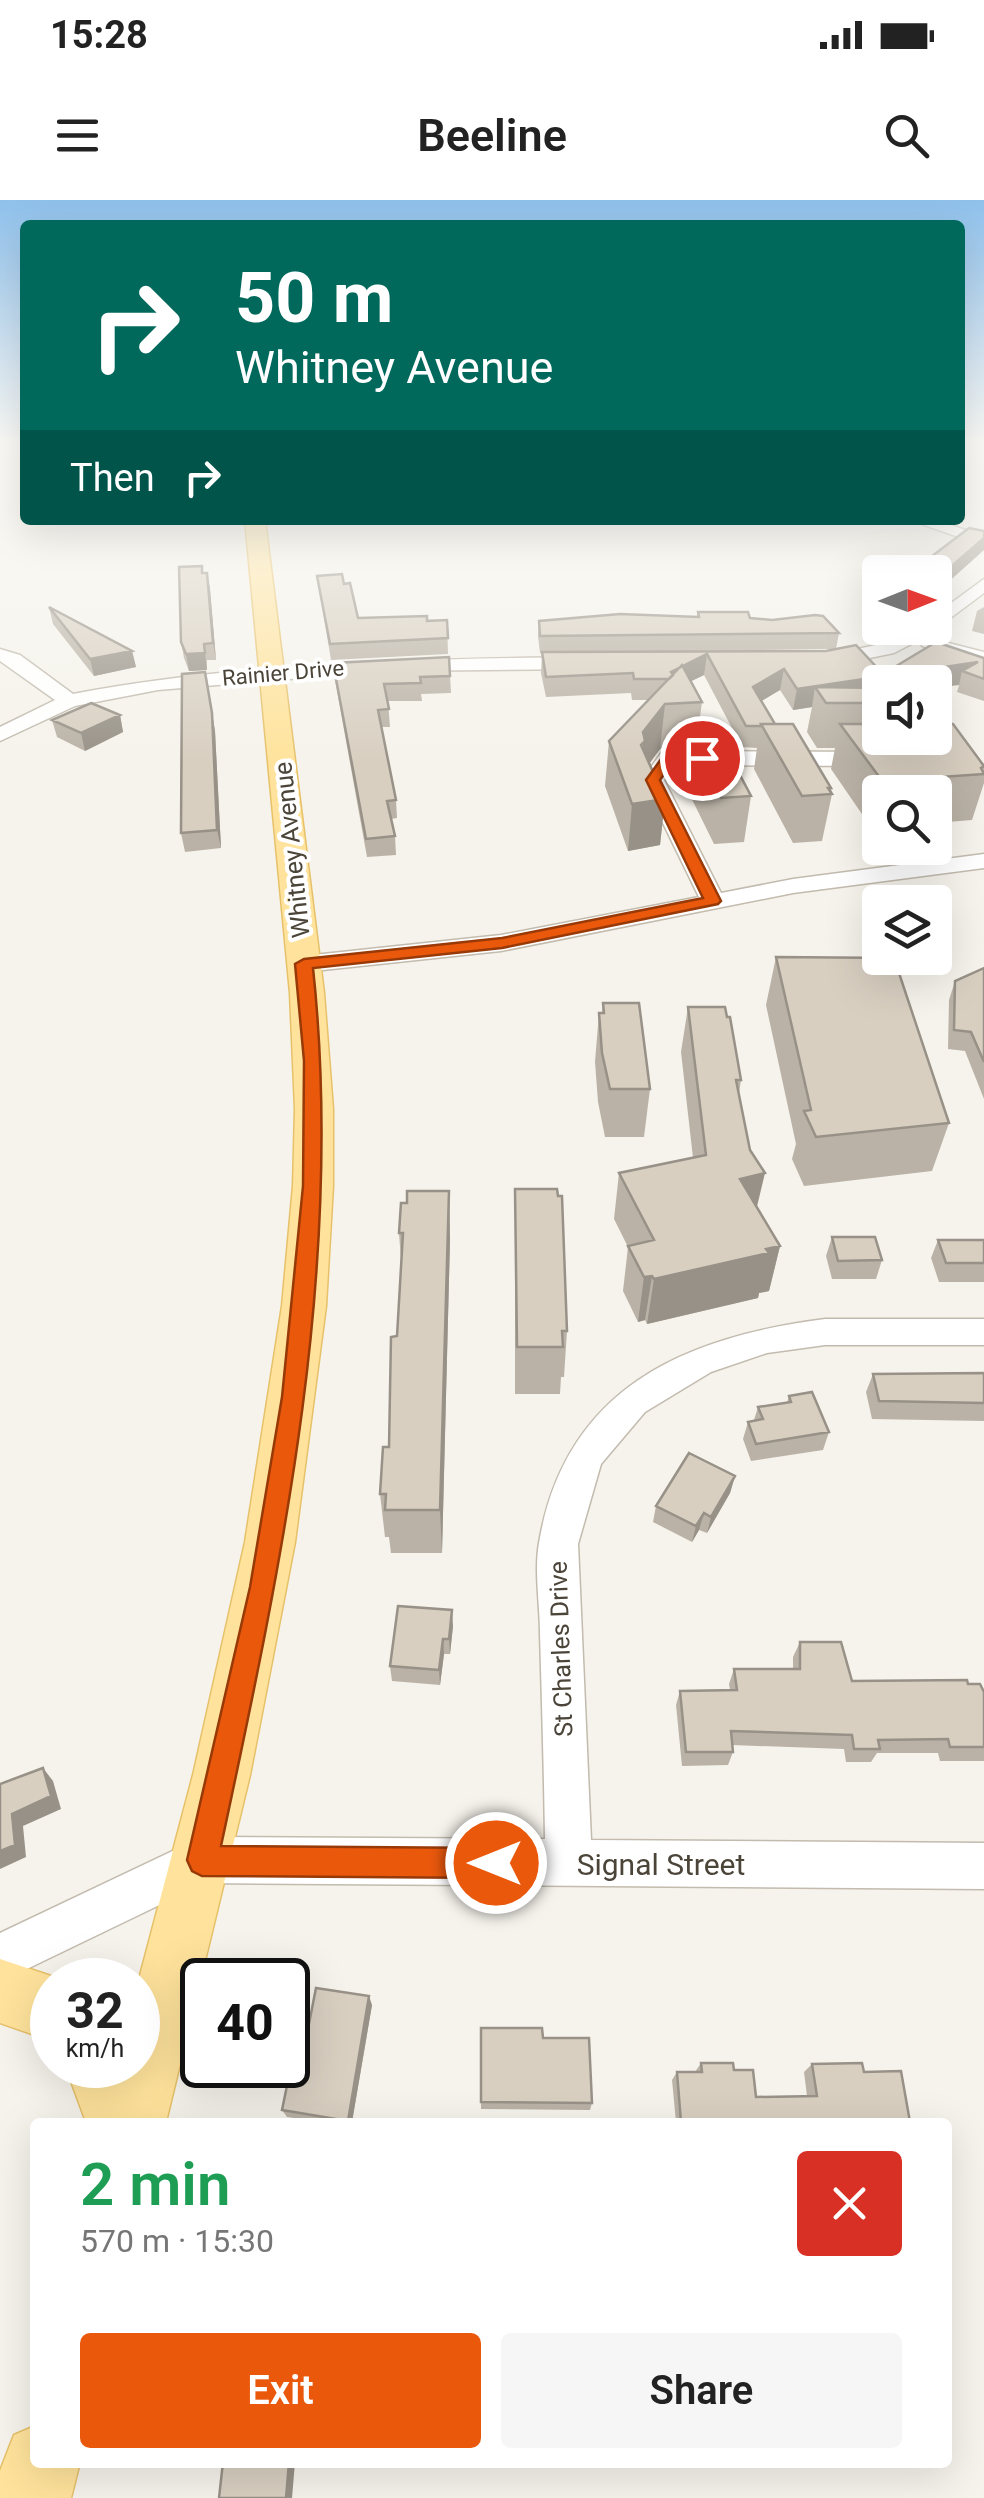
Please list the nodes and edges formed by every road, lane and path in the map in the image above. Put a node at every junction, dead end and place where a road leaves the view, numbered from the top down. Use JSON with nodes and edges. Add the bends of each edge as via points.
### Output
{"nodes":[{"id":1,"x":259,"y":548,"type":"edge"},
{"id":2,"x":984,"y":584,"type":"edge"},
{"id":3,"x":952,"y":609,"type":"edge"},
{"id":4,"x":952,"y":642,"type":"edge"},
{"id":5,"x":887,"y":645,"type":"edge"},
{"id":6,"x":0,"y":655,"type":"edge"},
{"id":7,"x":984,"y":658,"type":"edge"},
{"id":8,"x":606,"y":663,"type":"edge"},
{"id":9,"x":793,"y":663,"type":"edge"},
{"id":10,"x":273,"y":674,"type":"junction"},
{"id":11,"x":69,"y":702,"type":"junction"},
{"id":12,"x":0,"y":735,"type":"edge"},
{"id":13,"x":902,"y":759,"type":"edge"},
{"id":14,"x":984,"y":862,"type":"edge"},
{"id":15,"x":713,"y":901,"type":"junction"},
{"id":16,"x":304,"y":964,"type":"junction"},
{"id":17,"x":984,"y":1332,"type":"edge"},
{"id":18,"x":202,"y":1860,"type":"junction"},
{"id":19,"x":569,"y":1864,"type":"junction"},
{"id":20,"x":984,"y":1866,"type":"edge"},
{"id":21,"x":0,"y":1958,"type":"edge"},
{"id":22,"x":0,"y":1991,"type":"edge"},
{"id":23,"x":30,"y":1998,"type":"edge"},
{"id":24,"x":106,"y":2088,"type":"edge"},
{"id":25,"x":117,"y":2118,"type":"edge"},
{"id":26,"x":133,"y":2118,"type":"edge"},
{"id":27,"x":40,"y":2468,"type":"edge"},
{"id":28,"x":32,"y":2498,"type":"edge"}],
"edges":[{"from":1,"to":10,"type":"main road","name":"Whitney Avenue"},
{"from":2,"to":3,"type":"street"},
{"from":4,"to":7,"type":"street"},
{"from":5,"to":9,"type":"street","via":[[858,657]]},
{"from":6,"to":11,"type":"street"},
{"from":8,"to":10,"type":"street","name":"Rainier Drive","via":[[387,665]]},
{"from":10,"to":11,"type":"street","name":"Rainier Drive","via":[[158,684]]},
{"from":10,"to":16,"type":"main road","name":"Whitney Avenue"},
{"from":11,"to":12,"type":"street","name":"Rainier Drive"},
{"from":13,"to":15,"type":"street","via":[[669,758],[653,780]]},
{"from":14,"to":15,"type":"street","via":[[870,873]]},
{"from":15,"to":16,"type":"street","via":[[502,943]]},
{"from":16,"to":18,"type":"main road","name":"Whitney Avenue","via":[[314,1061],[313,1186],[293,1397],[264,1587]]},
{"from":17,"to":19,"type":"street","name":"St Charles Drive","via":[[825,1332],[766,1340],[699,1362],[632,1402],[584,1457],[558,1544]]},
{"from":18,"to":19,"type":"street","name":"Signal Street"},
{"from":18,"to":21,"type":"street","name":"Signal Street"},
{"from":18,"to":26,"type":"main road","name":"Whitney Avenue"},
{"from":19,"to":20,"type":"street","name":"Signal Street"},
{"from":22,"to":23,"type":"main road"},
{"from":24,"to":25,"type":"main road"},
{"from":27,"to":28,"type":"main road"}]}
